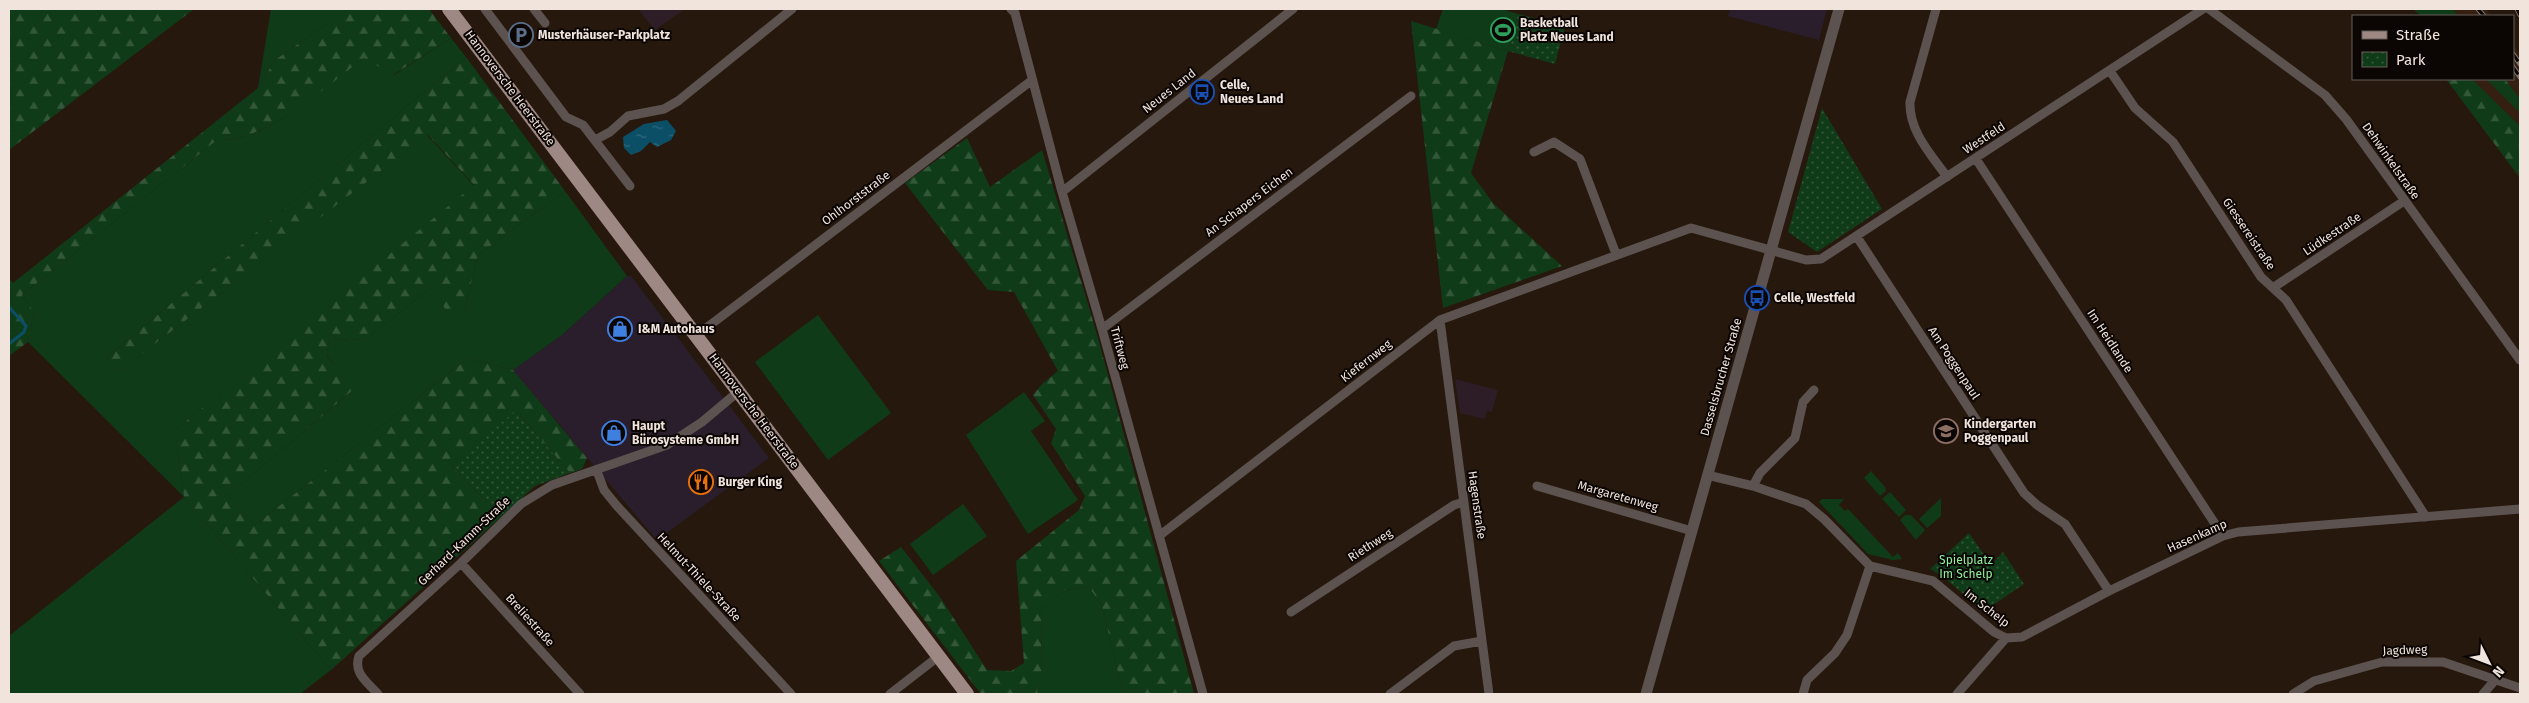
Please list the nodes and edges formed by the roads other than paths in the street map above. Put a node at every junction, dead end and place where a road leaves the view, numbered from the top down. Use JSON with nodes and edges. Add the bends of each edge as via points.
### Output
{"nodes":[{"id":1,"x":449,"y":9,"type":"edge"},
{"id":2,"x":485,"y":9,"type":"edge"},
{"id":3,"x":534,"y":9,"type":"edge"},
{"id":4,"x":792,"y":9,"type":"edge"},
{"id":5,"x":1293,"y":9,"type":"edge"},
{"id":6,"x":1839,"y":9,"type":"edge"},
{"id":7,"x":1936,"y":9,"type":"edge"},
{"id":8,"x":2203,"y":9,"type":"edge"},
{"id":9,"x":2209,"y":9,"type":"edge"},
{"id":10,"x":1016,"y":10,"type":"edge"},
{"id":11,"x":545,"y":23,"type":"dead end"},
{"id":12,"x":2110,"y":71,"type":"junction"},
{"id":13,"x":1031,"y":82,"type":"junction"},
{"id":14,"x":1411,"y":96,"type":"dead end"},
{"id":15,"x":595,"y":140,"type":"junction"},
{"id":16,"x":1534,"y":152,"type":"dead end"},
{"id":17,"x":1976,"y":159,"type":"junction"},
{"id":18,"x":1947,"y":177,"type":"junction"},
{"id":19,"x":630,"y":186,"type":"dead end"},
{"id":20,"x":1062,"y":192,"type":"junction"},
{"id":21,"x":2404,"y":201,"type":"junction"},
{"id":22,"x":1857,"y":237,"type":"junction"},
{"id":23,"x":1770,"y":251,"type":"junction"},
{"id":24,"x":1616,"y":254,"type":"junction"},
{"id":25,"x":2274,"y":287,"type":"junction"},
{"id":26,"x":1440,"y":320,"type":"junction"},
{"id":27,"x":1102,"y":329,"type":"junction"},
{"id":28,"x":697,"y":335,"type":"junction"},
{"id":29,"x":2520,"y":360,"type":"edge"},
{"id":30,"x":1814,"y":390,"type":"dead end"},
{"id":31,"x":739,"y":391,"type":"junction"},
{"id":32,"x":597,"y":471,"type":"junction"},
{"id":33,"x":1708,"y":475,"type":"junction"},
{"id":34,"x":1537,"y":486,"type":"dead end"},
{"id":35,"x":1753,"y":486,"type":"junction"},
{"id":36,"x":1464,"y":502,"type":"junction"},
{"id":37,"x":2520,"y":509,"type":"edge"},
{"id":38,"x":2426,"y":518,"type":"junction"},
{"id":39,"x":1692,"y":530,"type":"junction"},
{"id":40,"x":1159,"y":536,"type":"junction"},
{"id":41,"x":2223,"y":536,"type":"junction"},
{"id":42,"x":461,"y":563,"type":"junction"},
{"id":43,"x":1870,"y":566,"type":"junction"},
{"id":44,"x":2108,"y":592,"type":"junction"},
{"id":45,"x":1291,"y":612,"type":"dead end"},
{"id":46,"x":2006,"y":638,"type":"junction"},
{"id":47,"x":1482,"y":641,"type":"junction"},
{"id":48,"x":939,"y":656,"type":"junction"},
{"id":49,"x":2496,"y":679,"type":"junction"},
{"id":50,"x":2520,"y":688,"type":"edge"},
{"id":51,"x":378,"y":694,"type":"edge"},
{"id":52,"x":580,"y":694,"type":"edge"},
{"id":53,"x":790,"y":694,"type":"edge"},
{"id":54,"x":890,"y":694,"type":"edge"},
{"id":55,"x":968,"y":694,"type":"edge"},
{"id":56,"x":1203,"y":694,"type":"edge"},
{"id":57,"x":1390,"y":694,"type":"edge"},
{"id":58,"x":1489,"y":694,"type":"edge"},
{"id":59,"x":1646,"y":694,"type":"edge"},
{"id":60,"x":1803,"y":694,"type":"edge"},
{"id":61,"x":1956,"y":694,"type":"edge"},
{"id":62,"x":2293,"y":694,"type":"edge"},
{"id":63,"x":2483,"y":694,"type":"edge"}],
"edges":[{"from":1,"to":28,"type":"main road","name":"Hannoversche Heerstraße"},
{"from":2,"to":15,"type":"street","via":[[566,117],[583,125]]},
{"from":3,"to":11,"type":"street"},
{"from":4,"to":15,"type":"street","via":[[678,101],[664,109],[628,116]]},
{"from":5,"to":20,"type":"street","name":"Neues Land"},
{"from":6,"to":23,"type":"street","name":"Dasselsbrucher Straße"},
{"from":7,"to":18,"type":"street","via":[[1909,116]]},
{"from":8,"to":12,"type":"street","name":"Westfeld"},
{"from":9,"to":21,"type":"street","name":"Dehwinkelstraße","via":[[2325,95]]},
{"from":10,"to":13,"type":"street","name":"Triftweg"},
{"from":12,"to":17,"type":"street","name":"Westfeld"},
{"from":12,"to":25,"type":"street","name":"Giessereistraße","via":[[2135,108],[2174,142],[2261,277]]},
{"from":13,"to":20,"type":"street","name":"Triftweg"},
{"from":13,"to":28,"type":"street","name":"Ohlhorststraße"},
{"from":14,"to":27,"type":"street","name":"An Schapers Eichen"},
{"from":15,"to":19,"type":"street"},
{"from":16,"to":24,"type":"street","via":[[1554,142],[1580,159]]},
{"from":17,"to":18,"type":"street","name":"Westfeld"},
{"from":17,"to":41,"type":"street","name":"Im Heidlande"},
{"from":18,"to":22,"type":"street","name":"Westfeld"},
{"from":20,"to":27,"type":"street","name":"Triftweg"},
{"from":21,"to":25,"type":"street","name":"Lüdkestraße"},
{"from":21,"to":29,"type":"street","name":"Dehwinkelstraße"},
{"from":22,"to":23,"type":"street","name":"Westfeld","via":[[1821,259],[1806,260]]},
{"from":22,"to":44,"type":"street","name":"Am Poggenpaul","via":[[2024,493],[2066,524]]},
{"from":23,"to":24,"type":"street","name":"Kiefernweg","via":[[1691,228]]},
{"from":23,"to":33,"type":"street","name":"Dasselsbrucher Straße"},
{"from":24,"to":26,"type":"street","name":"Kiefernweg"},
{"from":25,"to":38,"type":"street","name":"Giessereistraße","via":[[2286,300]]},
{"from":26,"to":36,"type":"street","name":"Hagenstraße"},
{"from":26,"to":40,"type":"street","name":"Kiefernweg"},
{"from":27,"to":40,"type":"street","name":"Triftweg"},
{"from":28,"to":31,"type":"main road","name":"Hannoversche Heerstraße"},
{"from":30,"to":35,"type":"street","via":[[1803,402],[1795,438],[1760,473]]},
{"from":31,"to":32,"type":"street","name":"Gerhard-Kamm-Straße","via":[[702,422],[667,445]]},
{"from":31,"to":48,"type":"main road","name":"Hannoversche Heerstraße"},
{"from":32,"to":42,"type":"street","name":"Gerhard-Kamm-Straße","via":[[552,485],[521,504]]},
{"from":32,"to":53,"type":"street","name":"Helmut-Thiele-Straße","via":[[604,490],[617,506]]},
{"from":33,"to":35,"type":"street"},
{"from":33,"to":39,"type":"street","name":"Dasselsbrucher Straße"},
{"from":34,"to":39,"type":"street","name":"Margaretenweg"},
{"from":35,"to":43,"type":"street","via":[[1806,504]]},
{"from":36,"to":45,"type":"street","name":"Riethweg"},
{"from":36,"to":47,"type":"street","name":"Hagenstraße"},
{"from":37,"to":38,"type":"street","name":"Hasenkamp"},
{"from":38,"to":41,"type":"street","name":"Hasenkamp","via":[[2238,532]]},
{"from":39,"to":59,"type":"street","name":"Dasselsbrucher Straße"},
{"from":40,"to":56,"type":"street","name":"Triftweg"},
{"from":41,"to":44,"type":"street","name":"Hasenkamp"},
{"from":42,"to":51,"type":"street","name":"Gerhard-Kamm-Straße","via":[[359,656],[358,673]]},
{"from":42,"to":52,"type":"street","name":"Breliestraße"},
{"from":43,"to":46,"type":"street","name":"Im Schelp","via":[[1933,581],[1994,632]]},
{"from":43,"to":60,"type":"street","via":[[1846,635],[1835,653],[1807,680]]},
{"from":44,"to":46,"type":"street","name":"Hasenkamp","via":[[2022,637]]},
{"from":46,"to":61,"type":"street"},
{"from":47,"to":57,"type":"street","via":[[1454,646]]},
{"from":47,"to":58,"type":"street","name":"Hagenstraße"},
{"from":48,"to":54,"type":"street"},
{"from":48,"to":55,"type":"main road","name":"Hannoversche Heerstraße"},
{"from":49,"to":50,"type":"street","name":"Jagdweg"},
{"from":49,"to":62,"type":"street","name":"Jagdweg","via":[[2443,662],[2382,662],[2314,681]]},
{"from":49,"to":63,"type":"street"}]}
